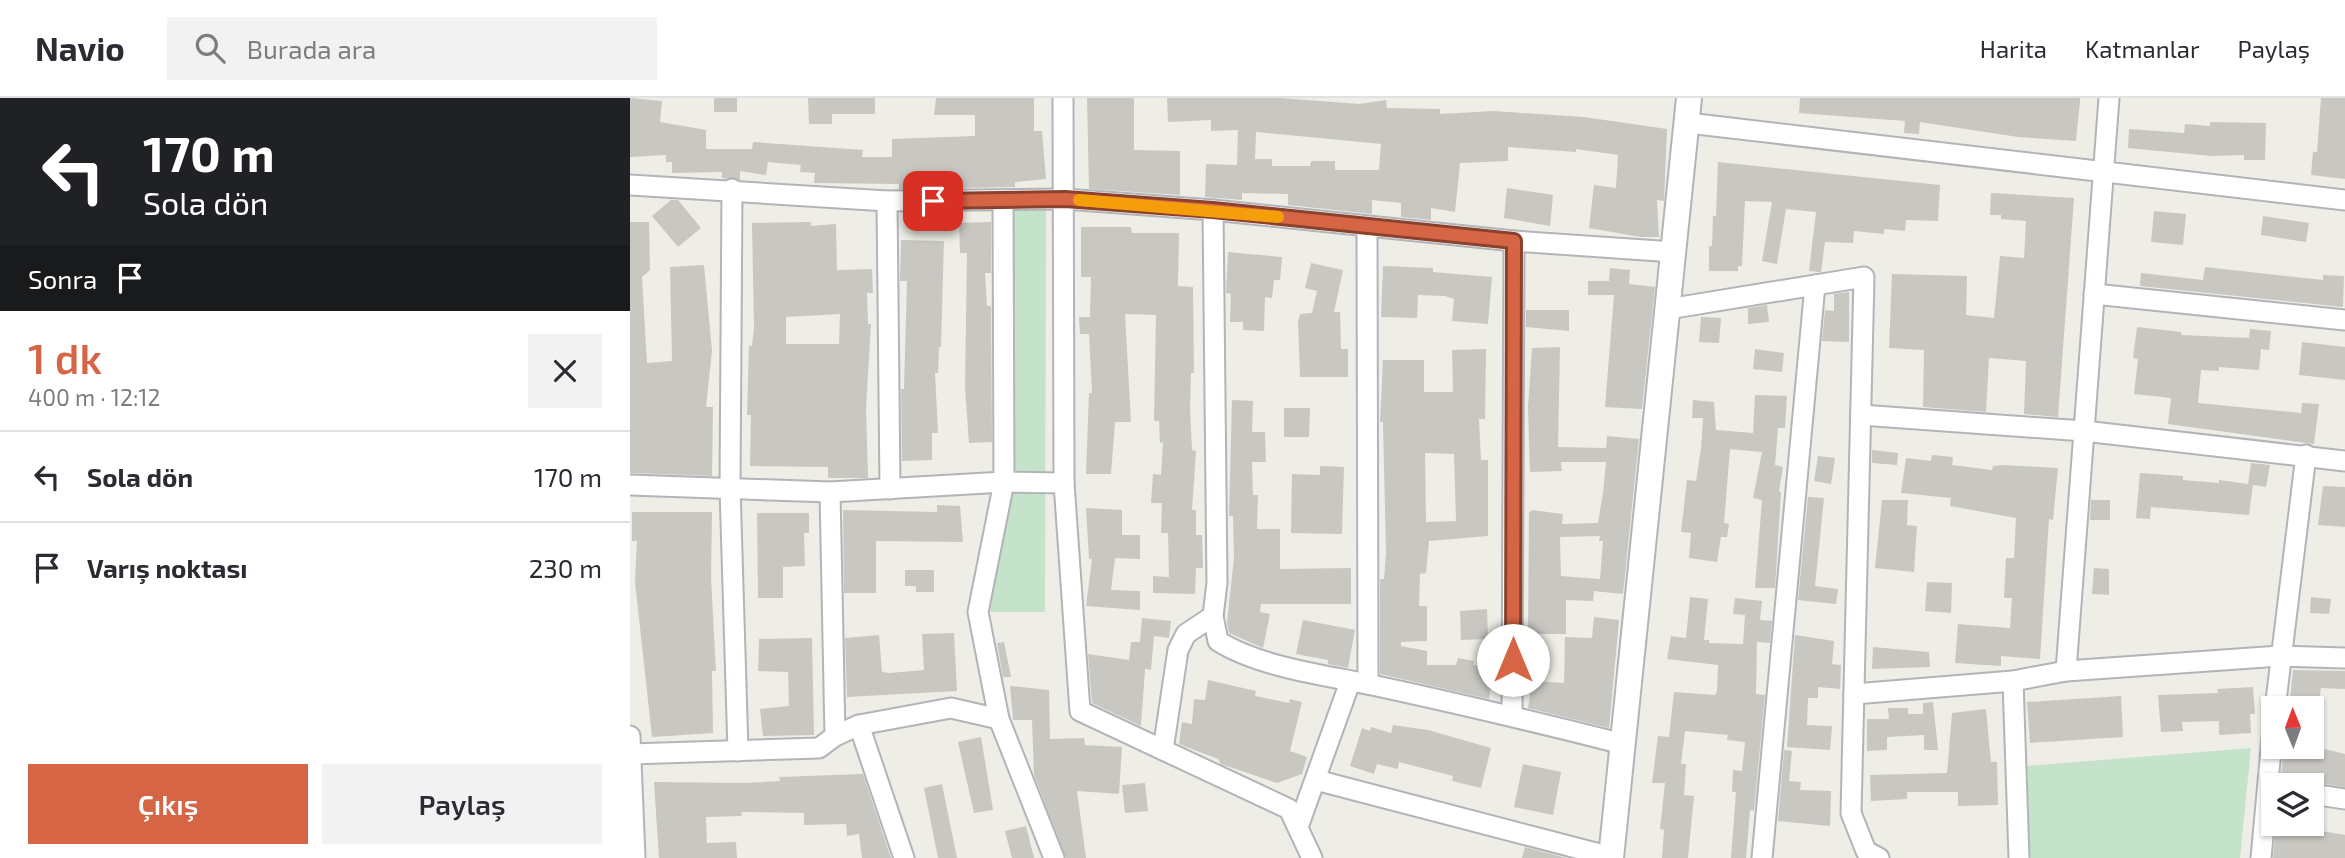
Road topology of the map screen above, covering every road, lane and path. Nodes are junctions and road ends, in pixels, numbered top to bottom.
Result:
1 (1063, 98) edge
2 (2109, 98) edge
3 (1685, 105) edge
4 (2103, 169) junction
5 (630, 185) edge
6 (732, 189) junction
7 (1065, 199) junction
8 (2345, 200) edge
9 (887, 201) junction
10 (1003, 201) junction
11 (1213, 210) junction
12 (1367, 227) junction
13 (1514, 241) junction
14 (1674, 252) junction
15 (1815, 285) junction
16 (2094, 294) junction
17 (1668, 309) junction
18 (2345, 320) edge
19 (1861, 415) junction
20 (2084, 431) junction
21 (2306, 456) junction
22 (2345, 461) edge
23 (1004, 482) junction
24 (1064, 483) junction
25 (630, 485) edge
26 (730, 488) junction
27 (890, 489) junction
28 (830, 492) junction
29 (1213, 616) junction
30 (2280, 656) junction
31 (2345, 658) edge
32 (2066, 671) junction
33 (2013, 681) junction
34 (1359, 683) junction
35 (1854, 694) junction
36 (2276, 696) edge
37 (1512, 716) junction
38 (999, 719) junction
39 (859, 725) junction
40 (835, 736) junction
41 (1623, 744) junction
42 (630, 748) edge
43 (1163, 750) junction
44 (738, 751) junction
45 (1316, 780) junction
46 (2324, 796) edge
47 (2345, 799) edge
48 (1298, 827) junction
49 (2264, 836) edge
50 (635, 858) edge
51 (904, 858) edge
52 (1054, 858) edge
53 (1312, 858) edge
54 (1611, 858) edge
55 (1762, 858) edge
56 (1879, 858) edge
57 (2018, 858) edge
58 (2261, 858) edge

1 - 7 street
2 - 4 street
3 - 4 street
3 - 14 street
4 - 8 street
4 - 16 street
5 - 6 street
6 - 9 street
6 - 26 street
7 - 10 street
7 - 11 street
7 - 24 street
9 - 10 street
9 - 27 street
10 - 23 street
11 - 12 street
11 - 29 street
12 - 13 street
12 - 34 street
13 - 14 street
13 - 37 street
14 - 17 street
15 - 17 street
15 - 19 street
15 - 55 street
16 - 18 street
16 - 20 street
17 - 41 street
19 - 20 street
19 - 35 street
20 - 21 street
20 - 32 street
21 - 22 street
21 - 30 street
23 - 24 street
23 - 27 street
23 - 38 street
24 - 43 street
25 - 26 street
26 - 28 street
26 - 44 street
27 - 28 street
28 - 40 street
29 - 34 street
29 - 43 street
30 - 31 street
30 - 32 street
30 - 36 street
32 - 33 street
33 - 35 street
33 - 57 street
34 - 37 street
34 - 45 street
35 - 56 street
37 - 41 street
38 - 39 street
38 - 52 street
39 - 40 street
39 - 51 street
40 - 44 street
41 - 54 street
42 - 44 street
42 - 50 street
43 - 48 street
45 - 48 street
45 - 54 street
46 - 47 street
48 - 53 street
49 - 58 street

